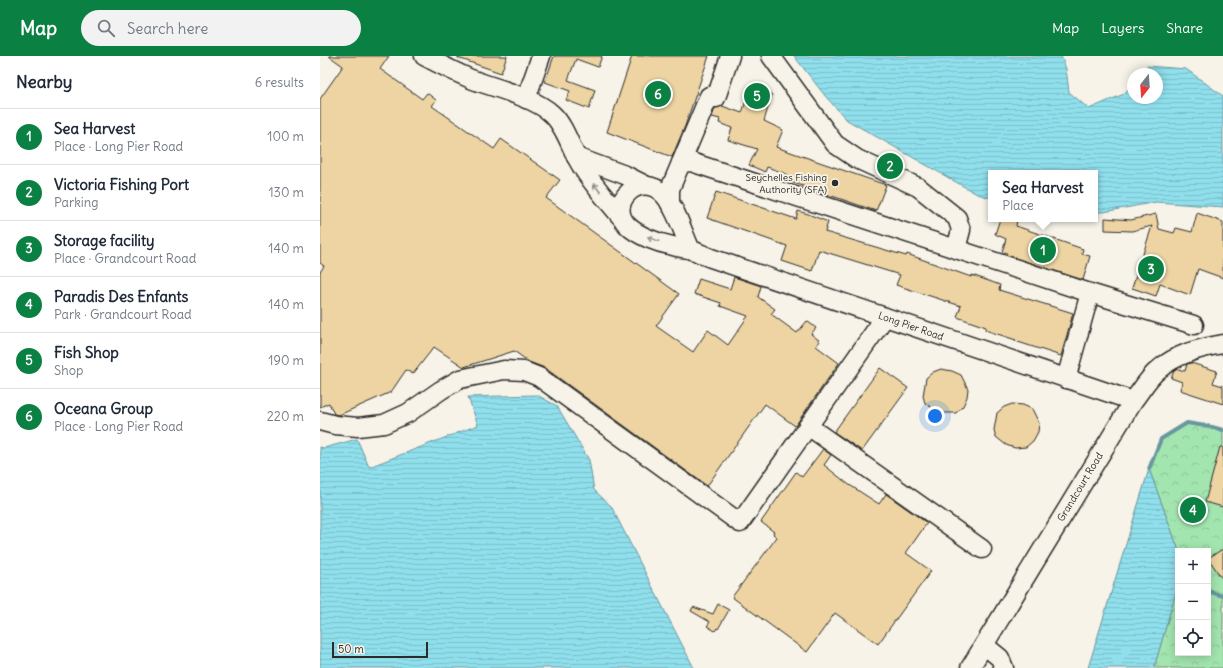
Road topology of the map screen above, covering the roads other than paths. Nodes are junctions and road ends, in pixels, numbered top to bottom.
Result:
1 (424, 56) edge
2 (541, 56) edge
3 (730, 56) edge
4 (771, 56) edge
5 (442, 62) edge
6 (526, 99) junction
7 (576, 157) junction
8 (681, 163) junction
9 (645, 185) junction
10 (670, 204) junction
11 (621, 217) junction
12 (956, 249) junction
13 (691, 250) junction
14 (1090, 293) junction
15 (885, 317) junction
16 (1194, 326) dead end
17 (1223, 344) edge
18 (1066, 379) junction
19 (1133, 401) junction
20 (320, 421) edge
21 (808, 426) junction
22 (982, 549) dead end
23 (984, 646) junction
24 (970, 668) edge
25 (1004, 668) edge

1 - 5 street, Long Pier Road
2 - 6 street
3 - 8 street
4 - 12 street
5 - 6 street, Long Pier Road
6 - 7 street, Long Pier Road
7 - 9 street
11 -> 7 street, Long Pier Road
8 - 10 street
8 - 12 street
9 - 10 street
9 - 11 street
10 - 13 street
13 -> 11 street, Long Pier Road
12 - 14 street
13 - 15 street, Long Pier Road
14 - 16 street
14 - 18 street
15 - 18 street, Long Pier Road
15 - 21 street
17 - 19 street, Grandcourt Road
18 - 19 street, Long Pier Road
19 - 23 street, Grandcourt Road
20 - 21 street
21 - 22 street
23 - 24 street, Grandcourt Road
23 - 25 street

